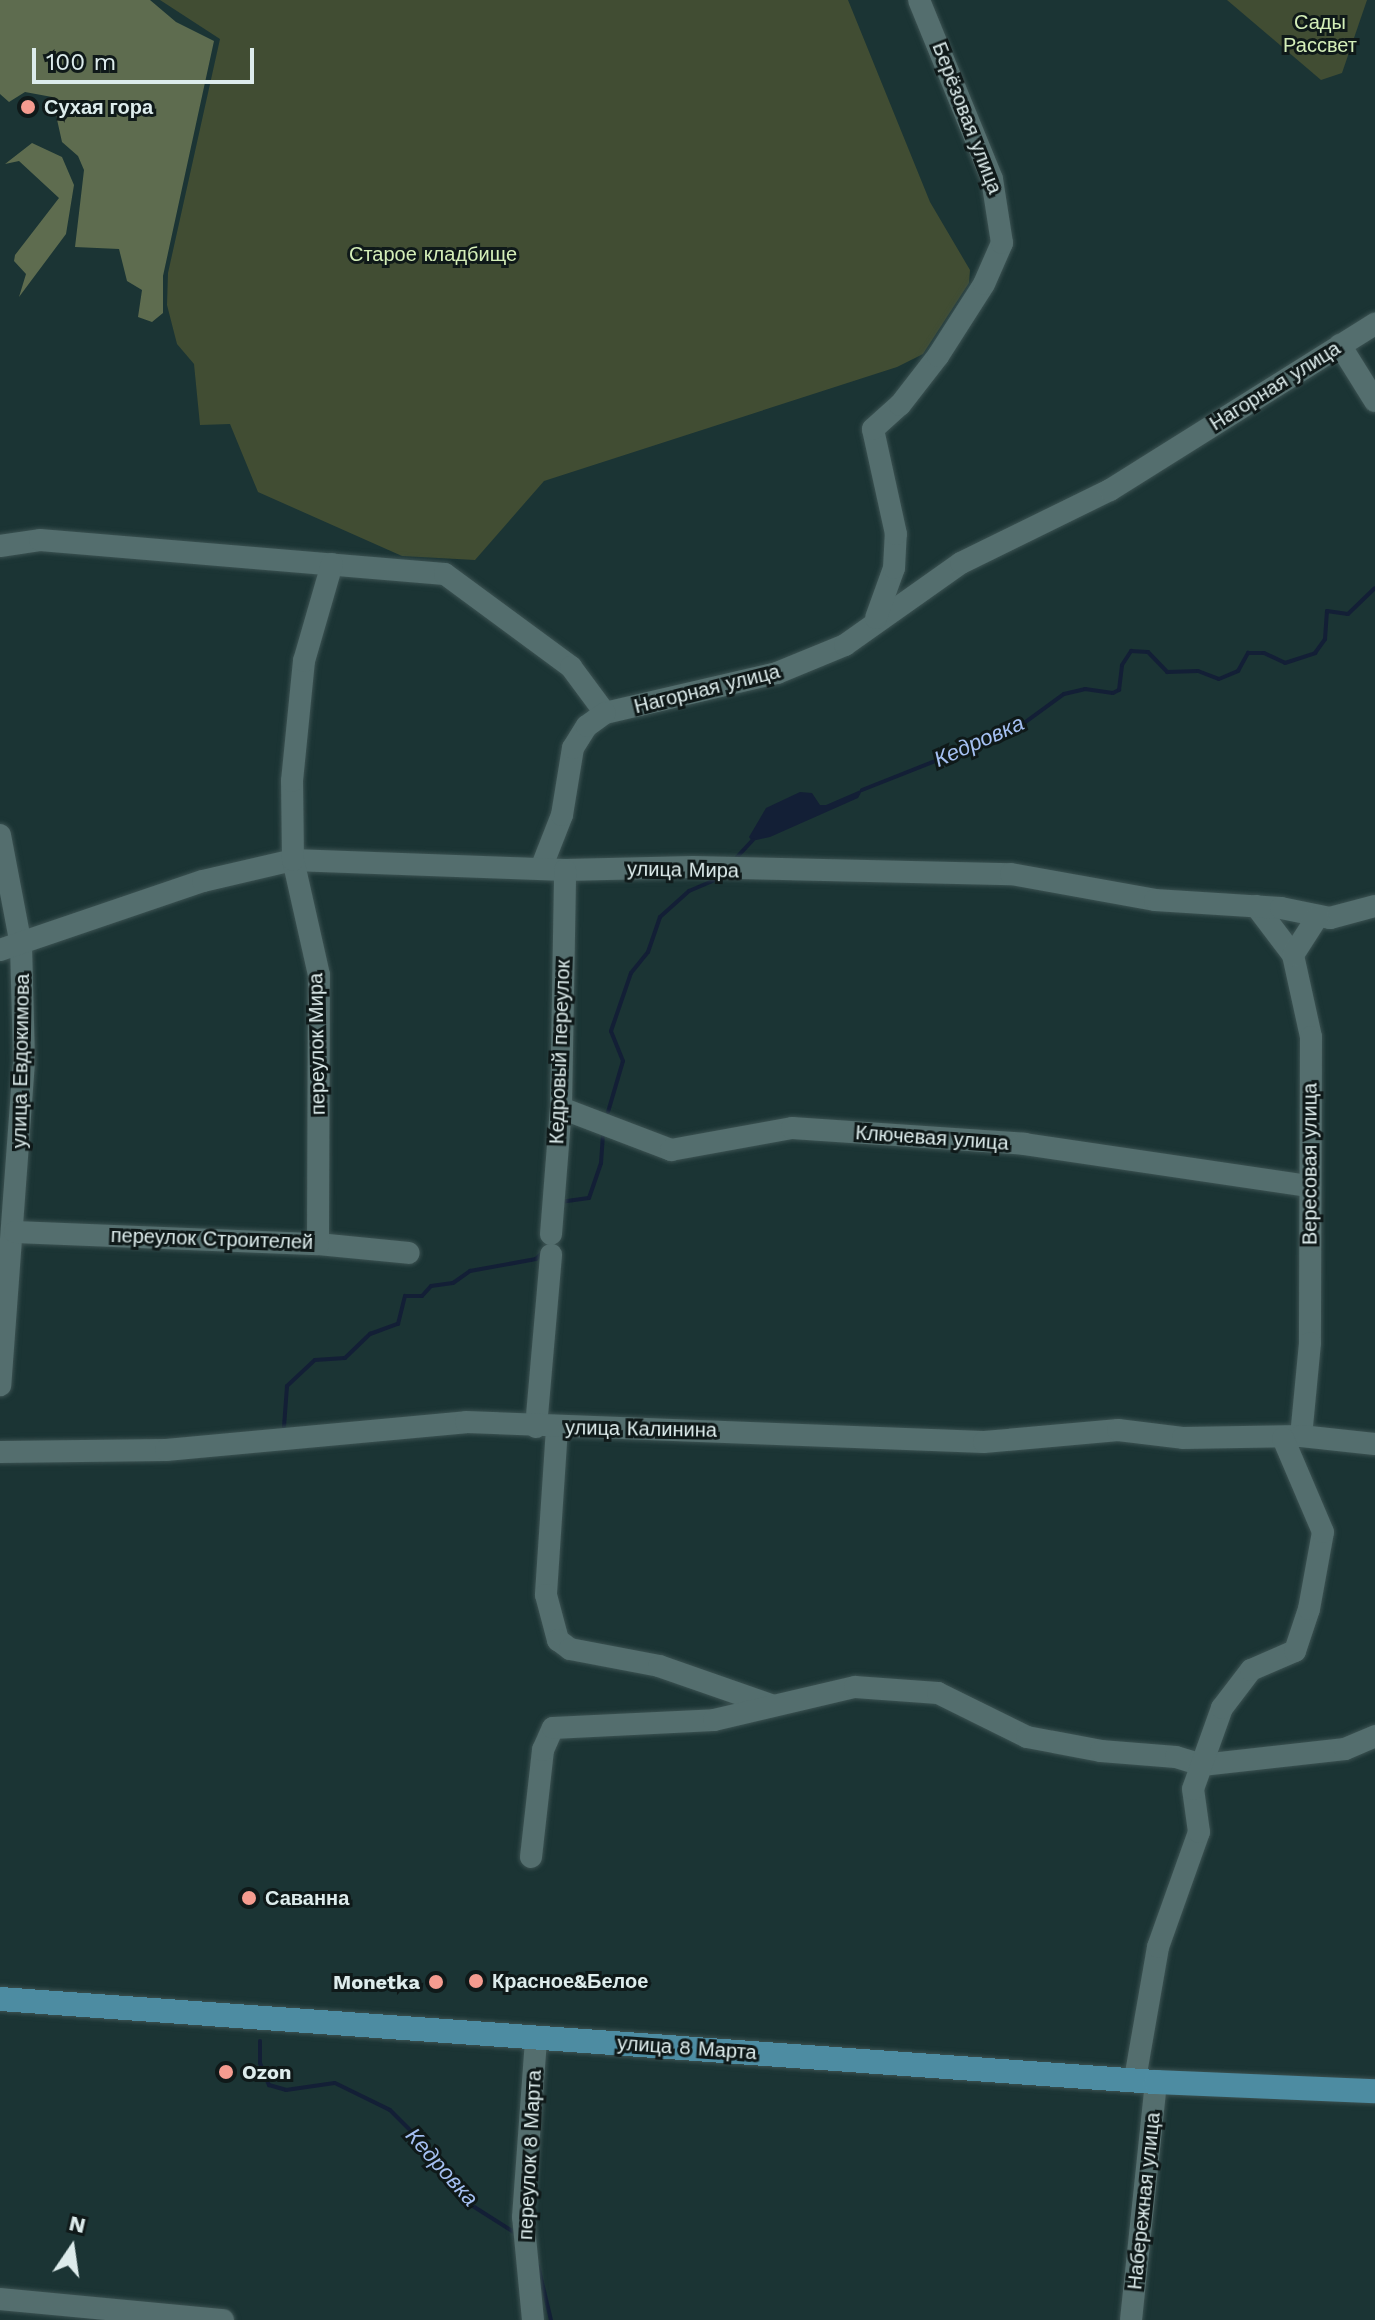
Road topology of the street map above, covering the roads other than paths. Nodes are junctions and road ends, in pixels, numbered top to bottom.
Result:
1 (919, 0) edge
2 (1375, 324) edge
3 (1340, 345) junction
4 (1375, 401) edge
5 (0, 546) edge
6 (332, 564) junction
7 (875, 621) junction
8 (605, 713) junction
9 (0, 835) edge
10 (293, 860) junction
11 (554, 868) junction
12 (1256, 906) junction
13 (1375, 906) edge
14 (1318, 916) junction
15 (11, 948) edge
16 (1293, 955) junction
17 (561, 1108) junction
18 (1310, 1186) junction
19 (15, 1232) junction
20 (318, 1244) junction
21 (409, 1253) dead end
22 (0, 1385) edge
23 (546, 1428) junction
24 (1292, 1437) junction
25 (1375, 1444) edge
26 (0, 1452) edge
27 (773, 1706) junction
28 (1375, 1736) edge
29 (1202, 1765) junction
30 (531, 1857) dead end
31 (0, 1999) edge
32 (536, 2038) junction
33 (1146, 2081) junction
34 (1375, 2091) edge
35 (0, 2299) edge
36 (223, 2320) edge
37 (533, 2320) edge
38 (1131, 2320) edge

1 - 7 street, Берёзовая улица
2 - 3 street, Нагорная улица
3 - 4 street
3 - 7 street, Нагорная улица
5 - 6 street, Нагорная улица
6 - 8 street, Нагорная улица
6 - 10 street, переулок Мира
7 - 8 street, Нагорная улица
8 - 11 street
9 - 15 street, улица Евдокимова
10 - 11 street, улица Мира
10 - 15 street, улица Мира
10 - 20 street, переулок Мира
11 - 12 street, улица Мира
11 - 17 street, Кедровый переулок
12 - 14 street, улица Мира
12 - 16 street, Вересовая улица
13 - 14 street, улица Мира
14 - 16 street
15 - 19 street, улица Евдокимова
16 - 18 street, Вересовая улица
17 - 18 street, Ключевая улица
17 - 23 street, Кедровый переулок
18 - 24 street, Вересовая улица
19 - 20 street, переулок Строителей
19 - 22 street, улица Евдокимова
20 - 21 street, переулок Строителей
23 - 24 street, улица Калинина
23 - 26 street, улица Калинина
23 - 27 street, Кедровый переулок
24 - 25 street, улица Калинина
24 - 29 street, Вересовая улица
27 - 29 street
27 - 30 street
28 - 29 street
29 - 33 street, Вересовая улица
31 - 32 main road, улица 8 Марта
32 - 33 main road, улица 8 Марта
32 - 37 street, переулок 8 Марта
33 - 34 main road, улица 8 Марта
33 - 38 street, Набережная улица
35 - 36 street

